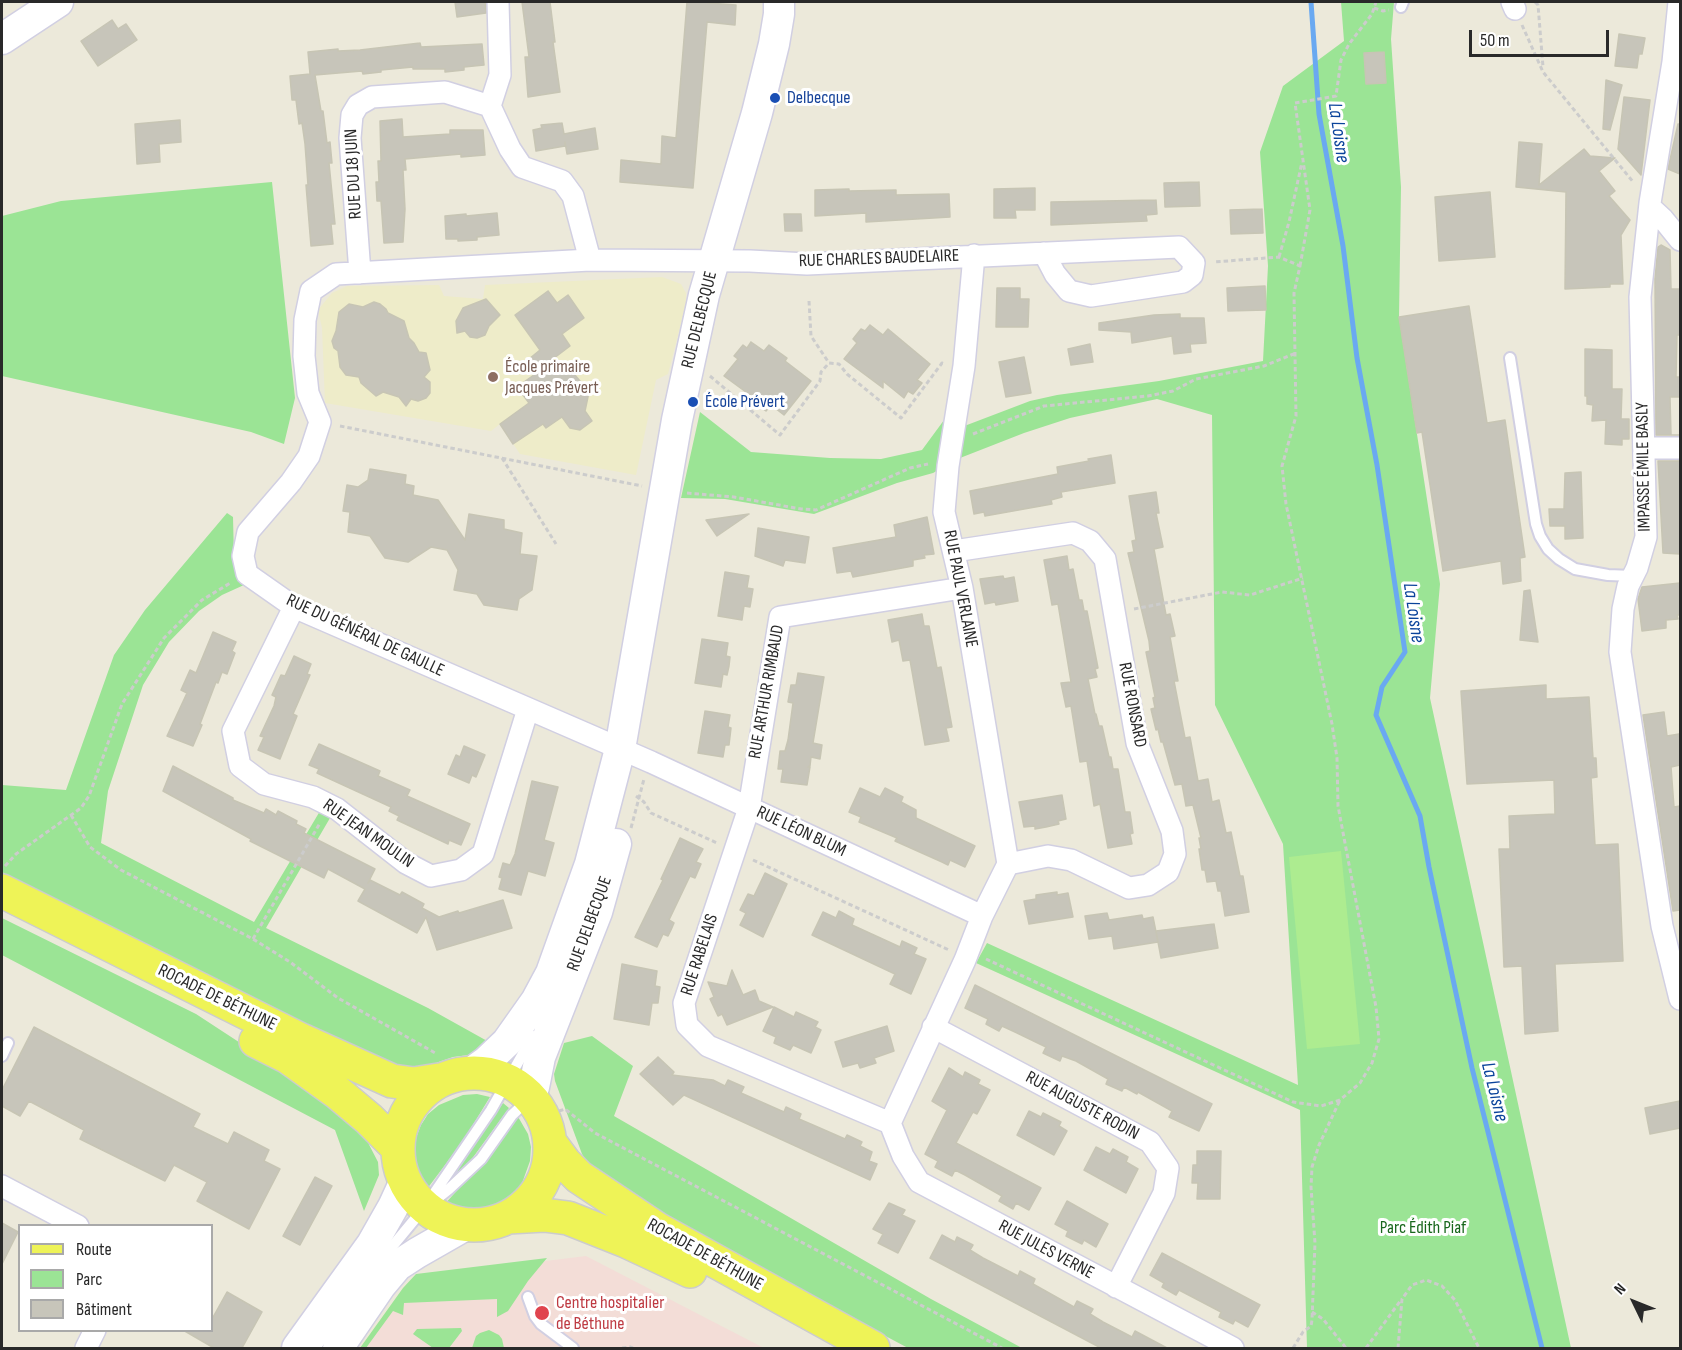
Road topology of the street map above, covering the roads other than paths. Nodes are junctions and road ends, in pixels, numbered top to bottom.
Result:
1 (58, 2) edge
2 (498, 2) edge
3 (779, 2) edge
4 (1679, 2) edge
5 (2, 39) edge
6 (490, 106) junction
7 (1650, 205) junction
8 (1680, 240) edge
9 (1044, 254) junction
10 (974, 255) junction
11 (590, 260) junction
12 (715, 261) junction
13 (360, 273) junction
14 (1510, 358) dead end
15 (1645, 448) junction
16 (1680, 448) edge
17 (954, 551) junction
18 (1633, 576) junction
19 (962, 588) junction
20 (294, 607) junction
21 (528, 709) junction
22 (620, 749) junction
23 (749, 808) junction
24 (603, 813) junction
25 (1008, 864) junction
26 (2, 891) edge
27 (2, 909) edge
28 (982, 916) junction
29 (1680, 999) edge
30 (549, 1003) dead end
31 (540, 1023) dead end
32 (933, 1026) junction
33 (8, 1044) dead end
34 (2, 1056) edge
35 (439, 1067) junction
36 (472, 1072) junction
37 (532, 1096) junction
38 (890, 1123) junction
39 (550, 1144) junction
40 (398, 1147) junction
41 (405, 1181) junction
42 (2, 1186) edge
43 (424, 1208) junction
44 (508, 1217) junction
45 (74, 1224) edge
46 (466, 1225) junction
47 (1116, 1287) junction
48 (528, 1297) dead end
49 (94, 1332) edge
50 (86, 1348) edge
51 (297, 1348) edge
52 (315, 1348) edge
53 (338, 1348) edge
54 (573, 1348) edge
55 (843, 1348) edge
56 (873, 1348) edge
57 (1233, 1348) edge

1 - 5 street
2 - 6 street
3 - 12 street, RUE DELBECQUE
4 - 7 street, IMPASSE ÉMILE BASLY
6 - 11 street
6 - 13 street, RUE DU 18 JUIN
7 - 8 street
7 - 15 street, IMPASSE ÉMILE BASLY
9 - 9 street, RUE CHARLES BAUDELAIRE
9 - 10 street, RUE CHARLES BAUDELAIRE
10 - 12 street, RUE CHARLES BAUDELAIRE
10 - 17 street, RUE PAUL VERLAINE
11 - 12 street
11 - 13 street
12 - 22 street, RUE DELBECQUE
13 - 20 street, RUE DU GÉNÉRAL DE GAULLE
14 - 18 lane
15 - 16 street
15 - 18 street, IMPASSE ÉMILE BASLY
17 - 19 street, RUE PAUL VERLAINE
17 - 25 street, RUE RONSARD
18 - 29 street, IMPASSE ÉMILE BASLY
19 - 23 street, RUE ARTHUR RIMBAUD
19 - 25 street, RUE PAUL VERLAINE
20 - 21 street, RUE DU GÉNÉRAL DE GAULLE
20 - 21 street, RUE JEAN MOULIN
21 - 22 street, RUE DU GÉNÉRAL DE GAULLE
22 - 23 street, RUE LÉON BLUM
22 - 24 street, RUE DELBECQUE
22 - 37 street, RUE DELBECQUE
23 - 28 street, RUE LÉON BLUM
23 - 38 street, RUE RABELAIS
24 - 30 lane
24 - 36 street, RUE DELBECQUE
25 - 28 street
26 - 35 main road, ROCADE DE BÉTHUNE
27 - 40 main road, ROCADE DE BÉTHUNE
28 - 32 street
31 - 37 lane
32 - 38 street
32 - 47 street, RUE AUGUSTE RODIN
33 - 34 lane
35 - 36 main road, ROCADE DE BÉTHUNE
35 - 40 main road
36 - 37 main road
37 - 39 main road
37 - 43 lane
37 - 43 lane
38 - 47 street, RUE JULES VERNE
39 - 44 main road
39 - 56 main road, ROCADE DE BÉTHUNE
40 - 41 main road
41 - 43 main road
41 - 51 street
42 - 45 street
43 - 46 main road
43 - 52 lane
44 - 46 main road
44 - 55 main road, ROCADE DE BÉTHUNE
46 - 53 street
47 - 57 street, RUE JULES VERNE
48 - 54 lane
49 - 50 street

